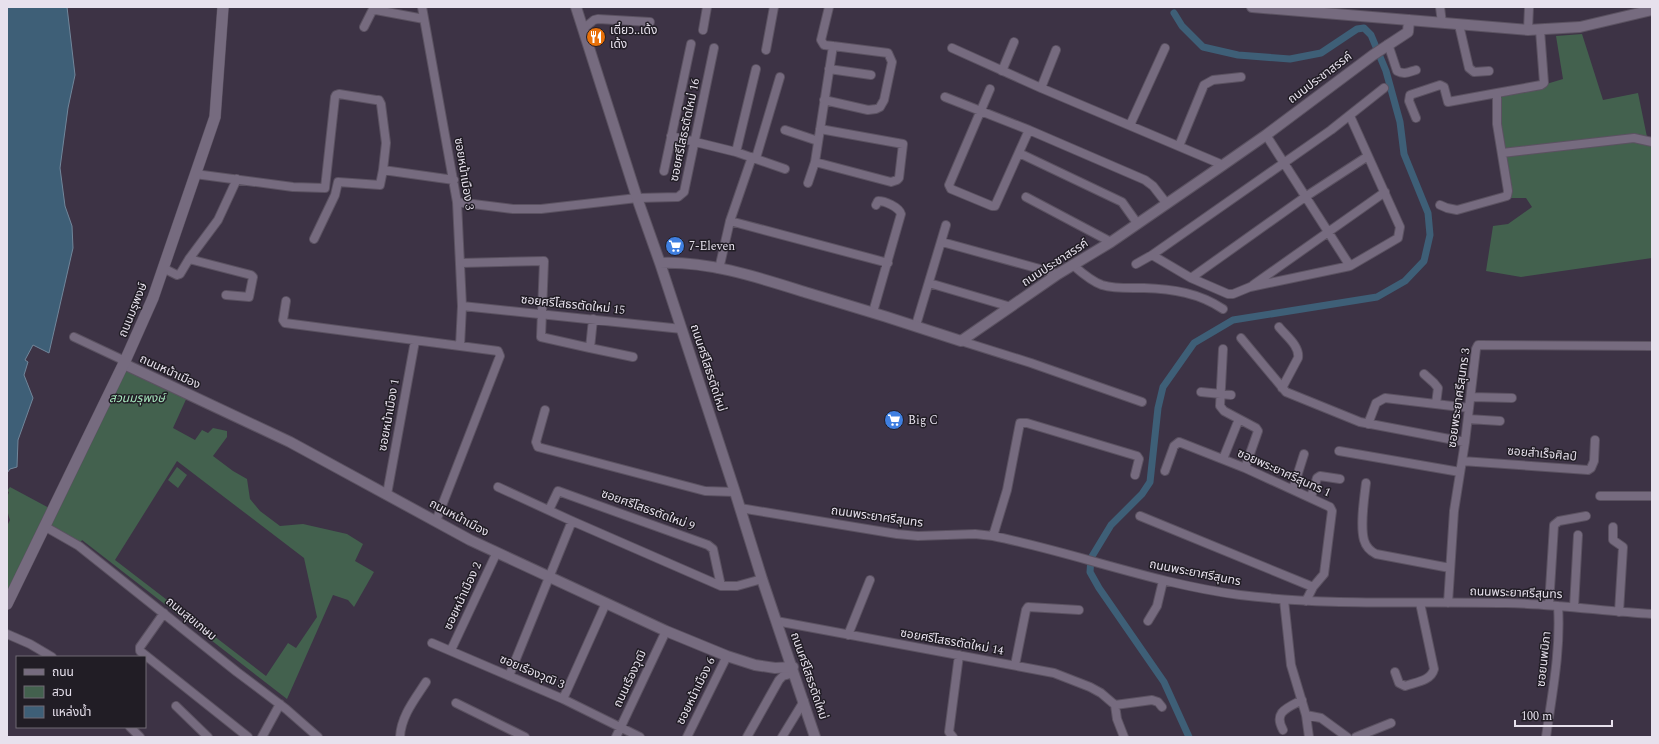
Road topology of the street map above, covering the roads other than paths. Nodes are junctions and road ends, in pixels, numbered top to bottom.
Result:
1 (223, 7) edge
2 (422, 7) edge
3 (576, 7) edge
4 (707, 7) edge
5 (774, 7) edge
6 (829, 7) edge
7 (1252, 7) edge
8 (1440, 7) edge
9 (1529, 7) edge
10 (1326, 10) edge
11 (1652, 10) edge
12 (424, 19) junction
13 (1409, 20) junction
14 (650, 22) dead end
15 (1442, 23) junction
16 (1459, 25) junction
17 (364, 27) dead end
18 (583, 28) junction
19 (703, 30) dead end
20 (1528, 30) junction
21 (1540, 30) junction
22 (1014, 42) dead end
23 (691, 44) dead end
24 (833, 46) junction
25 (1386, 46) junction
26 (714, 48) dead end
27 (952, 48) dead end
28 (1166, 48) dead end
29 (766, 50) dead end
30 (1056, 50) dead end
31 (756, 69) dead end
32 (829, 69) junction
33 (1002, 70) junction
34 (1416, 70) dead end
35 (1489, 71) dead end
36 (871, 75) dead end
37 (780, 77) dead end
38 (1241, 77) dead end
39 (1041, 88) junction
40 (1384, 88) dead end
41 (990, 89) dead end
42 (1497, 93) junction
43 (945, 97) dead end
44 (824, 100) junction
45 (980, 112) junction
46 (1350, 116) junction
47 (1416, 118) dead end
48 (1130, 125) junction
49 (820, 129) junction
50 (784, 130) dead end
51 (1030, 130) junction
52 (1266, 135) junction
53 (671, 136) junction
54 (694, 141) junction
55 (818, 141) junction
56 (1652, 142) edge
57 (1179, 146) junction
58 (736, 152) junction
59 (1019, 153) junction
60 (1502, 153) junction
61 (1368, 156) junction
62 (754, 158) junction
63 (815, 162) junction
64 (1284, 163) junction
65 (1223, 165) junction
66 (785, 169) dead end
67 (383, 170) junction
68 (664, 171) dead end
69 (195, 174) junction
70 (237, 179) junction
71 (454, 180) junction
72 (808, 183) dead end
73 (325, 188) junction
74 (337, 188) junction
75 (1385, 192) junction
76 (1026, 197) dead end
77 (1305, 197) junction
78 (637, 198) junction
79 (457, 202) junction
80 (1167, 204) junction
81 (876, 205) dead end
82 (1440, 205) dead end
83 (730, 221) junction
84 (1137, 223) junction
85 (946, 225) dead end
86 (1328, 232) junction
87 (314, 239) dead end
88 (942, 242) junction
89 (1111, 242) junction
90 (1152, 255) junction
91 (189, 259) junction
92 (461, 263) junction
93 (660, 263) junction
94 (888, 263) junction
95 (1136, 264) dead end
96 (1074, 266) junction
97 (1350, 266) junction
98 (163, 268) junction
99 (719, 269) junction
100 (1058, 274) junction
101 (1191, 278) junction
102 (929, 283) junction
103 (1250, 287) junction
104 (226, 294) dead end
105 (286, 301) dead end
106 (462, 306) junction
107 (1011, 307) junction
108 (1223, 309) dead end
109 (873, 312) junction
110 (542, 314) junction
111 (593, 319) junction
112 (916, 326) junction
113 (1279, 327) dead end
114 (682, 329) junction
115 (74, 337) dead end
116 (1241, 338) dead end
117 (415, 341) junction
118 (961, 342) junction
119 (460, 346) junction
120 (1652, 346) edge
121 (590, 348) junction
122 (1223, 349) dead end
123 (633, 357) dead end
124 (125, 363) junction
125 (1424, 374) dead end
126 (1282, 388) junction
127 (1201, 392) dead end
128 (1221, 394) junction
129 (1231, 395) dead end
130 (1471, 397) junction
131 (1512, 398) dead end
132 (1142, 402) dead end
133 (1436, 404) junction
134 (1469, 408) junction
135 (545, 410) dead end
136 (1239, 419) junction
137 (1468, 419) junction
138 (1500, 421) dead end
139 (1368, 424) junction
140 (1596, 440) dead end
141 (1465, 442) junction
142 (1340, 451) dead end
143 (1304, 454) dead end
144 (1223, 459) junction
145 (1462, 460) junction
146 (1245, 468) junction
147 (1165, 471) dead end
148 (1460, 472) junction
149 (1135, 474) dead end
150 (1340, 479) dead end
151 (1366, 483) dead end
152 (498, 487) dead end
153 (1293, 489) junction
154 (735, 492) junction
155 (387, 494) junction
156 (1600, 496) dead end
157 (1652, 496) edge
158 (1310, 497) junction
159 (740, 508) junction
160 (549, 510) junction
161 (1140, 516) dead end
162 (1586, 516) dead end
163 (436, 521) junction
164 (572, 521) junction
165 (44, 526) junction
166 (1613, 527) dead end
167 (1578, 535) dead end
168 (993, 536) junction
169 (497, 552) junction
170 (1450, 568) junction
171 (549, 576) junction
172 (762, 579) junction
173 (870, 580) dead end
174 (1163, 581) junction
175 (721, 586) junction
176 (1313, 587) junction
177 (1284, 600) junction
178 (1306, 601) junction
179 (606, 603) junction
180 (1420, 603) junction
181 (1448, 603) junction
182 (7, 604) edge
183 (1554, 606) junction
184 (1574, 607) junction
185 (1078, 610) dead end
186 (1619, 612) junction
187 (164, 613) junction
188 (1652, 614) edge
189 (776, 620) junction
190 (1148, 621) dead end
191 (666, 631) junction
192 (7, 634) edge
193 (848, 635) junction
194 (432, 643) dead end
195 (451, 650) junction
196 (959, 655) junction
197 (50, 656) edge
198 (727, 656) junction
199 (1014, 666) junction
200 (793, 670) junction
201 (1395, 672) dead end
202 (509, 676) junction
203 (426, 682) dead end
204 (563, 699) junction
205 (1302, 700) junction
206 (804, 701) junction
207 (456, 703) dead end
208 (280, 704) junction
209 (1116, 705) junction
210 (176, 706) dead end
211 (1162, 707) dead end
212 (1306, 715) junction
213 (1391, 724) dead end
214 (621, 727) junction
215 (131, 728) edge
216 (1283, 730) dead end
217 (140, 737) edge
218 (208, 737) edge
219 (248, 737) edge
220 (262, 737) edge
221 (318, 737) edge
222 (400, 737) edge
223 (525, 737) edge
224 (616, 737) edge
225 (640, 737) edge
226 (687, 737) edge
227 (747, 737) edge
228 (782, 737) edge
229 (815, 737) edge
230 (953, 737) edge
231 (1124, 737) edge
232 (1309, 737) edge
233 (1347, 737) edge
234 (1356, 737) edge
235 (1546, 737) edge

1 - 69 main road, ถนนมรุพงษ์
2 - 12 street, ซอยหน้าเมือง 3
3 - 18 street, ถนนศรีโสธรตัดใหม่
4 - 19 street
5 - 29 street
6 - 24 street
7 - 10 street
8 - 15 street
9 - 20 street
10 - 13 street
11 - 21 street
12 - 17 street
12 - 71 street, ซอยหน้าเมือง 3
13 - 15 street
13 - 25 street, ถนนประชาสรรค์
14 - 18 street
15 - 16 street
16 - 20 street
16 - 35 street
18 - 78 street, ถนนศรีโสธรตัดใหม่
20 - 21 street
21 - 42 street
22 - 33 street
23 - 53 street
24 - 32 street
24 - 44 street
25 - 34 street
25 - 52 street, ถนนประชาสรรค์
26 - 54 street, ซอยศรีโสธรตัดใหม่ 16
27 - 33 street
28 - 48 street
30 - 39 street
31 - 58 street
32 - 36 street
32 - 44 street
33 - 39 street
37 - 62 street
38 - 57 street
39 - 48 street
40 - 46 street
41 - 45 street
42 - 47 street
42 - 60 street
43 - 45 street
44 - 49 street
45 - 51 street
45 - 59 street
46 - 61 street
46 - 64 street
48 - 57 street
49 - 55 street
49 - 63 street
50 - 55 street
51 - 59 street
51 - 80 street
52 - 64 street
52 - 65 street, ถนนประชาสรรค์
53 - 54 street
53 - 68 street
54 - 58 street
54 - 78 street, ซอยศรีโสธรตัดใหม่ 16
55 - 63 street
56 - 60 street
57 - 65 street
58 - 62 street
59 - 84 street
60 - 82 street
61 - 75 street
61 - 77 street
62 - 66 street
62 - 83 street
63 - 72 street
64 - 77 street
64 - 90 street
65 - 80 street, ถนนประชาสรรค์
67 - 71 street
67 - 73 street
67 - 74 street
69 - 70 street
69 - 98 main road, ถนนมรุพงษ์
70 - 73 street
70 - 91 street
71 - 79 street, ซอยหน้าเมือง 3
73 - 74 street
74 - 87 street
75 - 86 street
75 - 97 street
76 - 89 street
77 - 86 street
77 - 101 street
78 - 79 street
78 - 93 street, ถนนศรีโสธรตัดใหม่
79 - 92 street, ซอยหน้าเมือง 3
80 - 84 street, ถนนประชาสรรค์
81 - 94 street
83 - 94 street
83 - 99 street
84 - 89 street, ถนนประชาสรรค์
85 - 88 street
86 - 97 street
86 - 103 street
88 - 100 street
88 - 102 street
89 - 96 street, ถนนประชาสรรค์
90 - 95 street
90 - 101 street
91 - 98 street
91 - 104 street
92 - 106 street, ซอยหน้าเมือง 3
92 - 110 street
93 - 99 street
93 - 114 street, ถนนศรีโสธรตัดใหม่
94 - 109 street
96 - 100 street, ถนนประชาสรรค์
96 - 108 street
97 - 103 street
98 - 124 main road, ถนนมรุพงษ์
99 - 109 street
100 - 107 street, ถนนประชาสรรค์
101 - 103 street
102 - 107 street
102 - 112 street
105 - 117 street
106 - 110 street, ซอยศรีโสธรตัดใหม่ 15
106 - 119 street, ซอยหน้าเมือง 3
107 - 118 street, ถนนประชาสรรค์
109 - 112 street
110 - 111 street, ซอยศรีโสธรตัดใหม่ 15
110 - 121 street
111 - 114 street, ซอยศรีโสธรตัดใหม่ 15
111 - 121 street
112 - 118 street
113 - 126 street
114 - 154 street, ถนนศรีโสธรตัดใหม่
115 - 124 street
116 - 126 street
117 - 119 street
117 - 155 street, ซอยหน้าเมือง 1
118 - 132 street
119 - 163 street
120 - 130 street, ซอยพระยาศรีสุนทร 3
121 - 123 street
122 - 128 street
124 - 155 street, ถนนหน้าเมือง
124 - 165 main road, ถนนมรุพงษ์
125 - 133 street
126 - 139 street
127 - 128 street
128 - 129 street
128 - 136 street
130 - 131 street
130 - 134 street, ซอยพระยาศรีสุนทร 3
133 - 134 street
133 - 139 street
134 - 137 street, ซอยพระยาศรีสุนทร 3
135 - 154 street
136 - 144 street
136 - 146 street
137 - 138 street
137 - 141 street, ซอยพระยาศรีสุนทร 3
139 - 141 street
140 - 145 street, ซอยสำเร็จศิลป์
141 - 145 street, ซอยพระยาศรีสุนทร 3
142 - 148 street
143 - 153 street
144 - 146 street, ซอยพระยาศรีสุนทร 1
144 - 147 street, ซอยพระยาศรีสุนทร 1
145 - 148 street, ซอยพระยาศรีสุนทร 3
146 - 153 street, ซอยพระยาศรีสุนทร 1
148 - 170 street, ซอยพระยาศรีสุนทร 3
149 - 168 street
150 - 158 street
151 - 170 street
152 - 160 street
153 - 158 street, ซอยพระยาศรีสุนทร 1
154 - 159 street, ถนนศรีโสธรตัดใหม่
155 - 163 street, ถนนหน้าเมือง
156 - 157 street
158 - 176 street, ซอยพระยาศรีสุนทร 1
159 - 168 street, ถนนพระยาศรีสุนทร
159 - 172 street, ถนนศรีโสธรตัดใหม่
160 - 164 street
160 - 175 street, ซอยศรีโสธรตัดใหม่ 9
161 - 176 street
162 - 183 street, ซอยนพนิภา
163 - 169 street, ถนนหน้าเมือง
164 - 171 street
164 - 175 street
165 - 182 main road, ถนนมรุพงษ์
165 - 187 street, ถนนสุขเกษม
166 - 186 street
167 - 184 street
168 - 174 street, ถนนพระยาศรีสุนทร
169 - 171 street, ถนนหน้าเมือง
169 - 195 street, ซอยหน้าเมือง 2
170 - 181 street, ซอยพระยาศรีสุนทร 3
171 - 179 street, ถนนหน้าเมือง
171 - 202 street
172 - 175 street
172 - 189 street, ถนนศรีโสธรตัดใหม่
173 - 193 street
174 - 177 street, ถนนพระยาศรีสุนทร
174 - 190 street
176 - 178 street, ซอยพระยาศรีสุนทร 1
177 - 178 street, ถนนพระยาศรีสุนทร
177 - 205 street
178 - 180 street, ถนนพระยาศรีสุนทร
179 - 191 street, ถนนหน้าเมือง
179 - 204 street
180 - 181 street, ถนนพระยาศรีสุนทร
180 - 201 street
181 - 183 street, ถนนพระยาศรีสุนทร
183 - 184 street, ถนนพระยาศรีสุนทร
183 - 235 street, ซอยนพนิภา
184 - 186 street, ถนนพระยาศรีสุนทร
185 - 199 street
186 - 188 street, ถนนพระยาศรีสุนทร
187 - 208 street, ถนนสุขเกษม
187 - 219 street
189 - 193 street, ซอยศรีโสธรตัดใหม่ 14
189 - 200 street, ถนนศรีโสธรตัดใหม่
191 - 198 street, ถนนหน้าเมือง
191 - 214 street, ถนนเรืองวุฒิ
192 - 197 street
193 - 196 street, ซอยศรีโสธรตัดใหม่ 14
194 - 195 street, ซอยเรืองวุฒิ 3
195 - 202 street, ซอยเรืองวุฒิ 3
196 - 199 street, ซอยศรีโสธรตัดใหม่ 14
196 - 230 street
198 - 200 street, ถนนหน้าเมือง
198 - 226 street, ซอยหน้าเมือง 6
199 - 209 street, ซอยศรีโสธรตัดใหม่ 14
200 - 206 street, ถนนศรีโสธรตัดใหม่
200 - 227 street
202 - 204 street, ซอยเรืองวุฒิ 3
203 - 222 street
204 - 214 street, ซอยเรืองวุฒิ 3
205 - 212 street
205 - 216 street
206 - 228 street
206 - 229 street, ถนนศรีโสธรตัดใหม่
207 - 223 street
208 - 220 street
208 - 221 street, ถนนสุขเกษม
209 - 211 street
209 - 231 street
210 - 218 street
212 - 232 street
212 - 233 street
213 - 234 street
214 - 224 street, ถนนเรืองวุฒิ
214 - 225 street, ซอยเรืองวุฒิ 3
215 - 217 street

